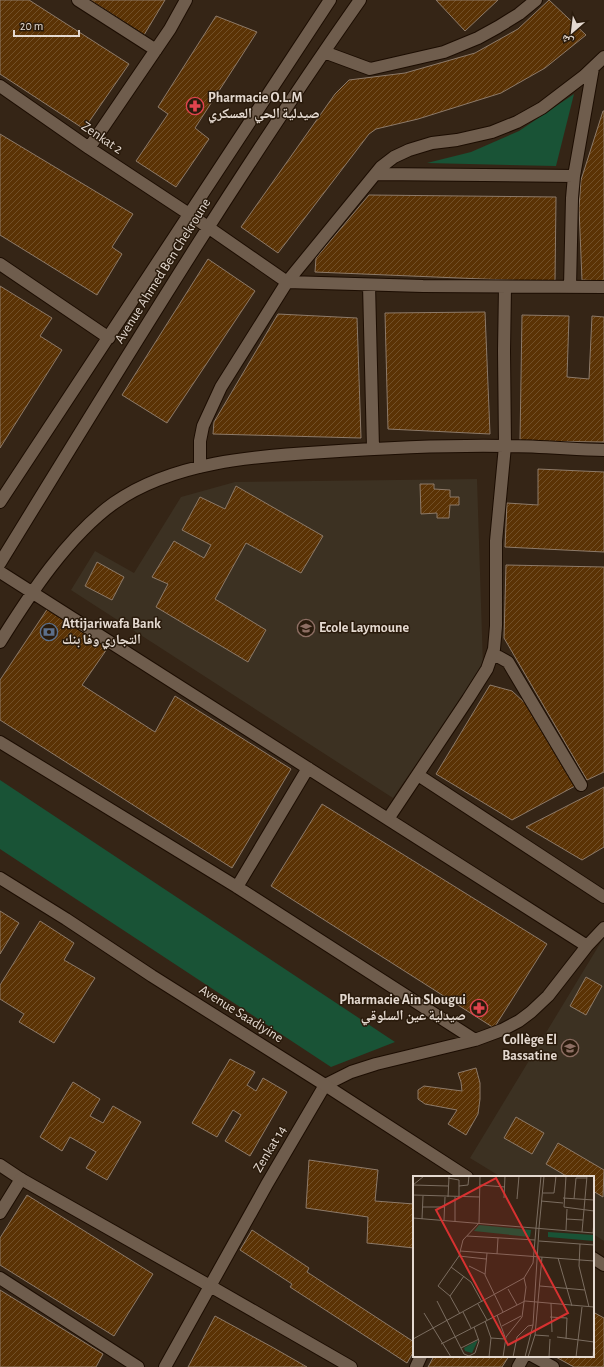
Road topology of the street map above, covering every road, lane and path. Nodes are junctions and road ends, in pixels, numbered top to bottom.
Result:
1 (78, 0) edge
2 (186, 0) edge
3 (330, 0) edge
4 (360, 0) edge
5 (536, 0) edge
6 (156, 50) junction
7 (324, 52) junction
8 (600, 64) edge
9 (0, 86) edge
10 (89, 148) junction
11 (376, 174) junction
12 (574, 176) junction
13 (188, 214) junction
14 (208, 227) junction
15 (0, 264) edge
16 (287, 282) junction
17 (369, 285) junction
18 (570, 286) junction
19 (505, 287) junction
20 (604, 287) edge
21 (109, 338) junction
22 (506, 446) junction
23 (373, 448) junction
24 (604, 450) edge
25 (200, 467) junction
26 (0, 502) edge
27 (0, 563) edge
28 (0, 572) edge
29 (32, 593) junction
30 (0, 642) edge
31 (492, 656) junction
32 (0, 742) edge
33 (308, 768) junction
34 (418, 775) junction
35 (581, 785) dead end
36 (388, 819) junction
37 (0, 878) edge
38 (237, 887) junction
39 (604, 896) edge
40 (604, 928) edge
41 (587, 946) junction
42 (475, 1040) junction
43 (325, 1085) junction
44 (0, 1165) edge
45 (465, 1176) edge
46 (21, 1179) junction
47 (0, 1213) edge
48 (594, 1259) edge
49 (604, 1265) edge
50 (0, 1278) edge
51 (210, 1286) junction
52 (421, 1357) edge
53 (523, 1357) edge
54 (535, 1357) edge
55 (138, 1367) edge
56 (165, 1367) edge
57 (351, 1367) edge
58 (416, 1367) edge
59 (518, 1367) edge
60 (553, 1367) edge

1 - 6 street
2 - 6 street
3 - 13 street, Avenue Ahmed Ben Chekroune
4 - 7 street, Avenue Ahmed Ben Chekroune
5 - 7 street
6 - 10 street
7 - 14 street, Avenue Ahmed Ben Chekroune
8 - 11 street
8 - 12 street
9 - 10 street, Zenkat 2
10 - 13 street, Zenkat 2
11 - 12 street
11 - 16 street
12 - 18 street
13 - 14 street, Zenkat 2
13 - 21 street, Avenue Ahmed Ben Chekroune
14 - 16 street, Zenkat 2
14 - 27 street, Avenue Ahmed Ben Chekroune
15 - 21 street
16 - 17 street
16 - 25 street
17 - 19 street
17 - 23 street
18 - 19 street
18 - 20 street
19 - 22 street
21 - 26 street, Avenue Ahmed Ben Chekroune
22 - 23 street
22 - 24 street
22 - 31 street
23 - 25 street
25 - 29 street
28 - 29 street
29 - 30 street
29 - 33 street
31 - 34 street
31 - 35 street
32 - 38 street
33 - 36 street
33 - 38 street
34 - 36 street
34 - 39 street
36 - 41 street
37 - 43 street, Avenue Saadiyine
38 - 42 street
40 - 41 street
41 - 42 street
42 - 43 street
43 - 45 street, Avenue Saadiyine
43 - 51 street, Zenkat 14
44 - 46 street
46 - 47 street
46 - 51 street
48 - 49 street
50 - 55 street
51 - 56 street, Zenkat 14
51 - 57 street
52 - 58 street
53 - 59 street
54 - 60 street

